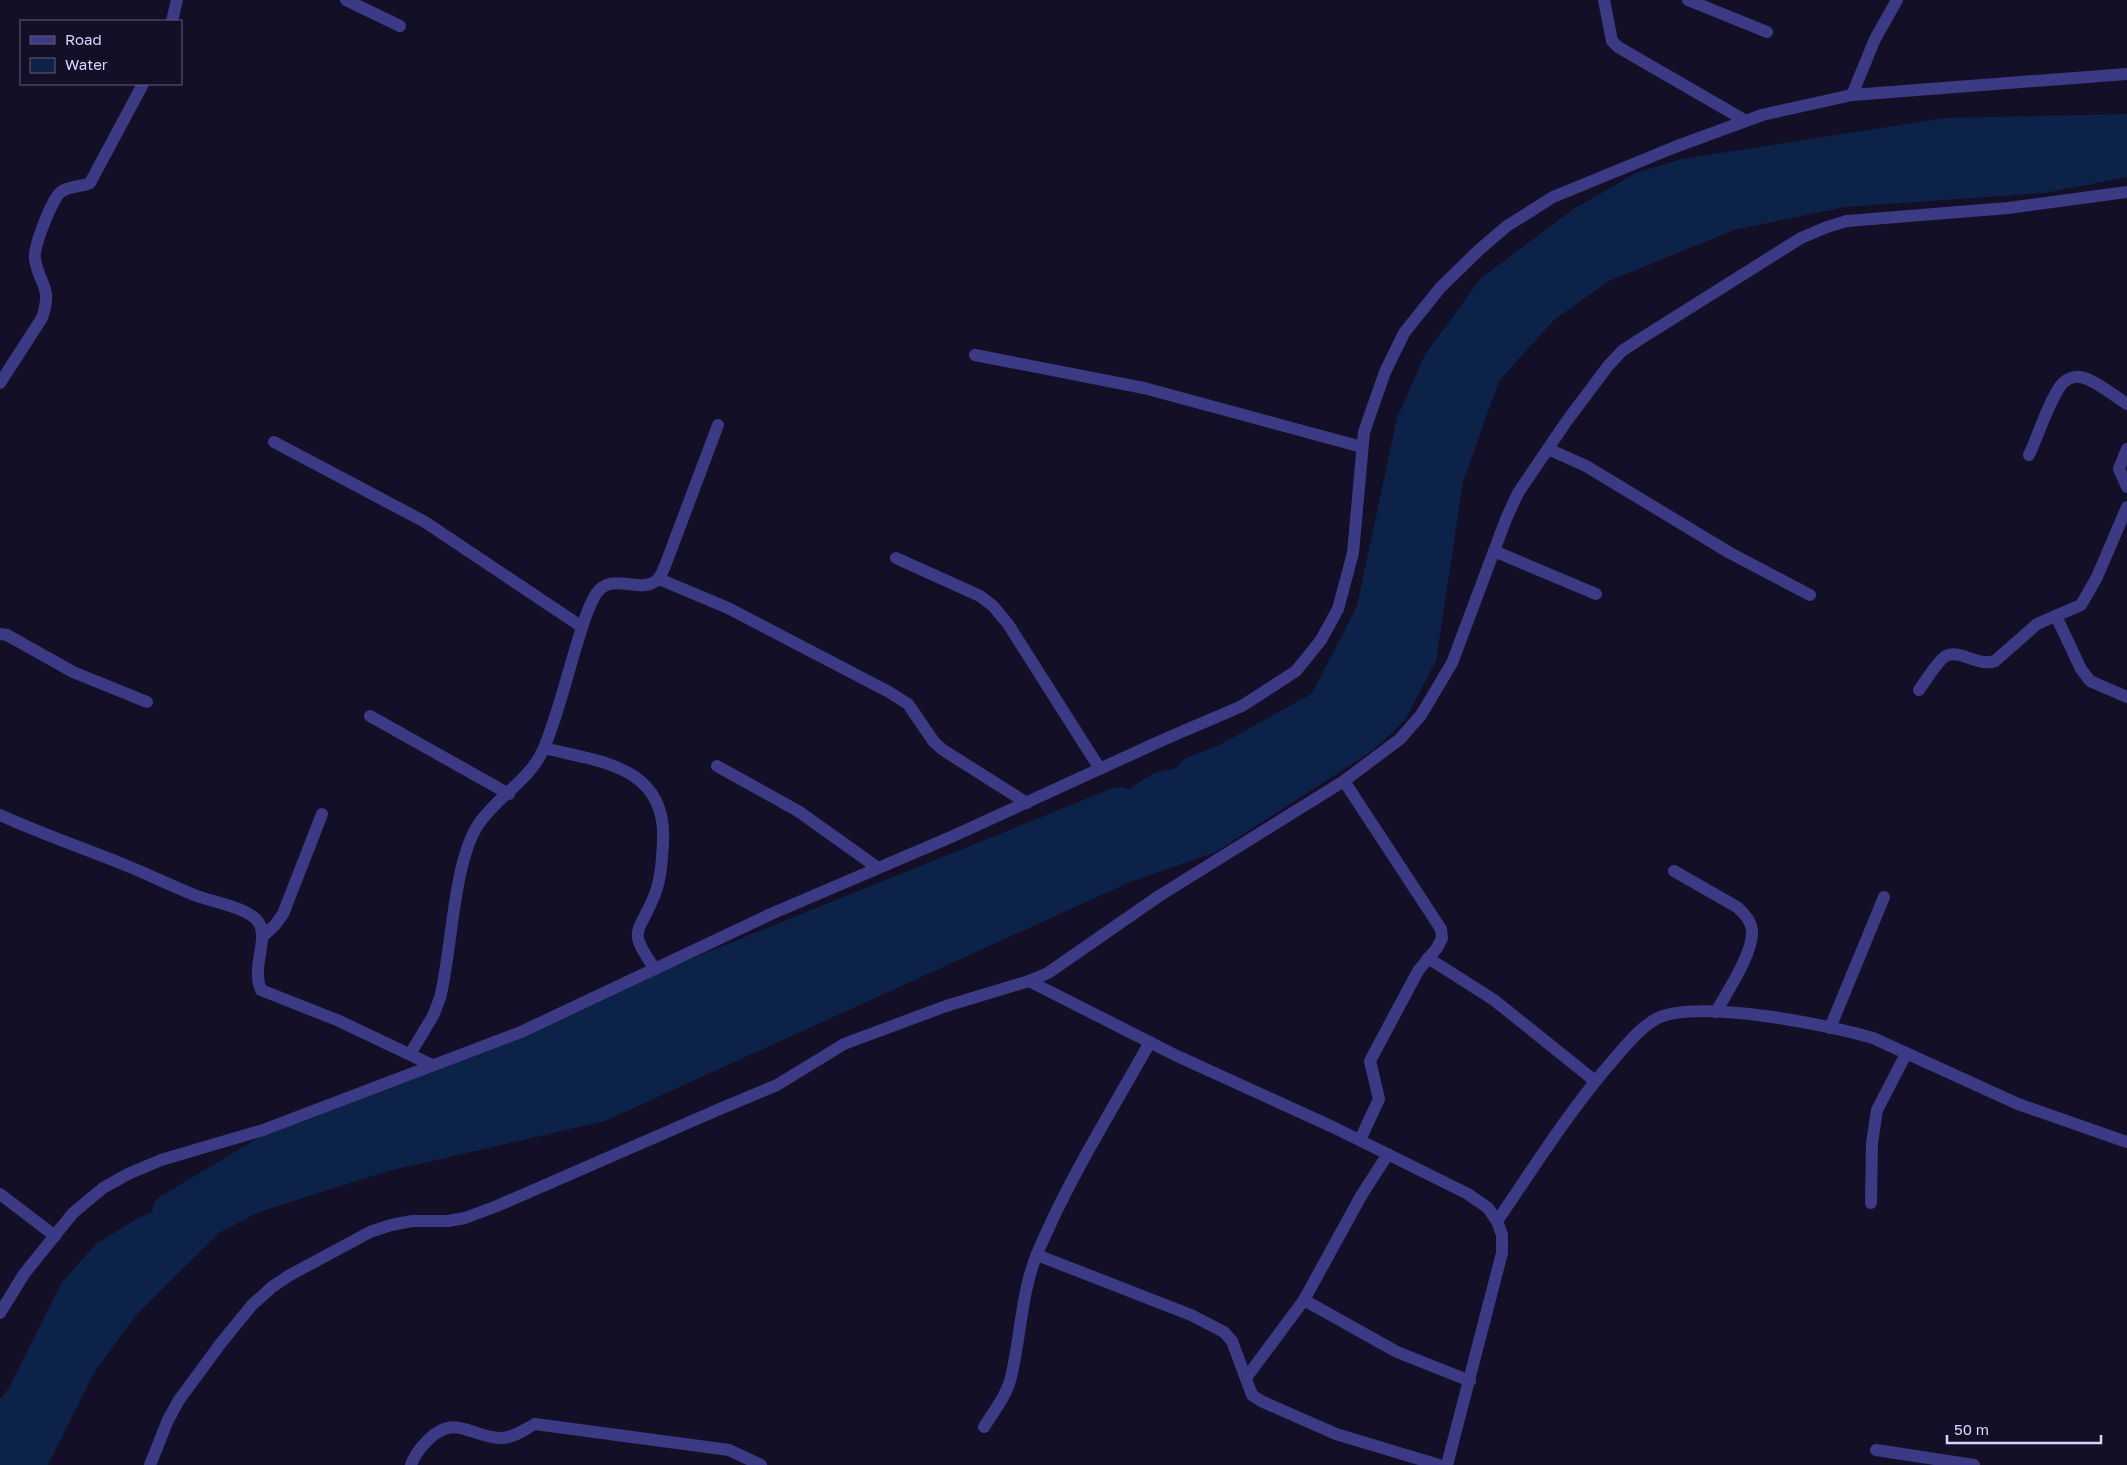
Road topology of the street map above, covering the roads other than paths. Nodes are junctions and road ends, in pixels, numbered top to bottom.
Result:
1 (176, 0) edge
2 (346, 0) edge
3 (1604, 0) edge
4 (1688, 0) edge
5 (1897, 0) edge
6 (172, 20) edge
7 (400, 26) dead end
8 (1767, 32) dead end
9 (2127, 74) edge
10 (142, 85) edge
11 (1852, 95) junction
12 (1746, 121) junction
13 (2127, 192) edge
14 (975, 355) dead end
15 (0, 383) edge
16 (2127, 404) edge
17 (718, 425) dead end
18 (274, 442) dead end
19 (1362, 447) junction
20 (1548, 449) junction
21 (2127, 449) edge
22 (2029, 454) dead end
23 (2125, 482) edge
24 (2127, 507) edge
25 (1494, 551) junction
26 (896, 558) dead end
27 (659, 579) junction
28 (1596, 594) dead end
29 (1810, 595) dead end
30 (2056, 616) junction
31 (582, 627) junction
32 (0, 634) edge
33 (1918, 690) dead end
34 (2127, 697) edge
35 (147, 702) dead end
36 (370, 716) dead end
37 (544, 748) junction
38 (718, 766) dead end
39 (1100, 769) junction
40 (1344, 781) junction
41 (509, 794) junction
42 (1027, 803) junction
43 (322, 814) dead end
44 (0, 815) edge
45 (878, 868) junction
46 (1674, 871) dead end
47 (1884, 897) dead end
48 (262, 937) junction
49 (1428, 958) junction
50 (655, 969) junction
51 (1029, 981) junction
52 (1716, 1012) junction
53 (1830, 1028) junction
54 (1150, 1042) junction
55 (410, 1054) junction
56 (1906, 1054) junction
57 (432, 1065) junction
58 (1595, 1081) junction
59 (1360, 1140) junction
60 (2127, 1142) edge
61 (1388, 1154) junction
62 (0, 1194) edge
63 (1871, 1203) dead end
64 (1497, 1221) junction
65 (55, 1236) junction
66 (1037, 1255) junction
67 (1304, 1300) junction
68 (0, 1313) edge
69 (1246, 1378) junction
70 (1470, 1381) junction
71 (984, 1427) dead end
72 (1876, 1450) dead end
73 (150, 1465) edge
74 (411, 1465) edge
75 (761, 1465) edge
76 (1440, 1465) edge
77 (1447, 1465) edge
78 (1974, 1465) edge

1 - 6 street
2 - 7 street
3 - 12 street
4 - 8 street
5 - 11 street
9 - 11 street
10 - 15 street
11 - 12 street
12 - 19 street
13 - 20 street
14 - 19 street
16 - 22 street
17 - 27 street
18 - 31 street
19 - 39 street
20 - 25 street
20 - 29 street
21 - 23 street
24 - 30 street
25 - 28 street
25 - 40 street
26 - 39 street
27 - 31 street
27 - 42 street
30 - 33 street
30 - 34 street
31 - 37 street
32 - 35 street
36 - 41 street
37 - 41 street
37 - 50 street
38 - 45 street
39 - 42 street
40 - 49 street
40 - 51 street
41 - 55 street
42 - 45 street
43 - 48 street
44 - 48 street
45 - 50 street
46 - 52 street
47 - 53 street
48 - 55 street
49 - 58 street
49 - 59 street
50 - 57 street
51 - 54 street
51 - 73 street
52 - 53 street
52 - 58 street
53 - 56 street
54 - 59 street
54 - 66 street
55 - 57 street
56 - 60 street
56 - 63 street
57 - 65 street
58 - 64 street
59 - 61 street
61 - 64 street
61 - 67 street
62 - 65 street
64 - 70 street
65 - 68 street
66 - 69 street
66 - 71 street
67 - 69 street
67 - 70 street
69 - 76 street
70 - 77 street
72 - 78 street
74 - 75 street

